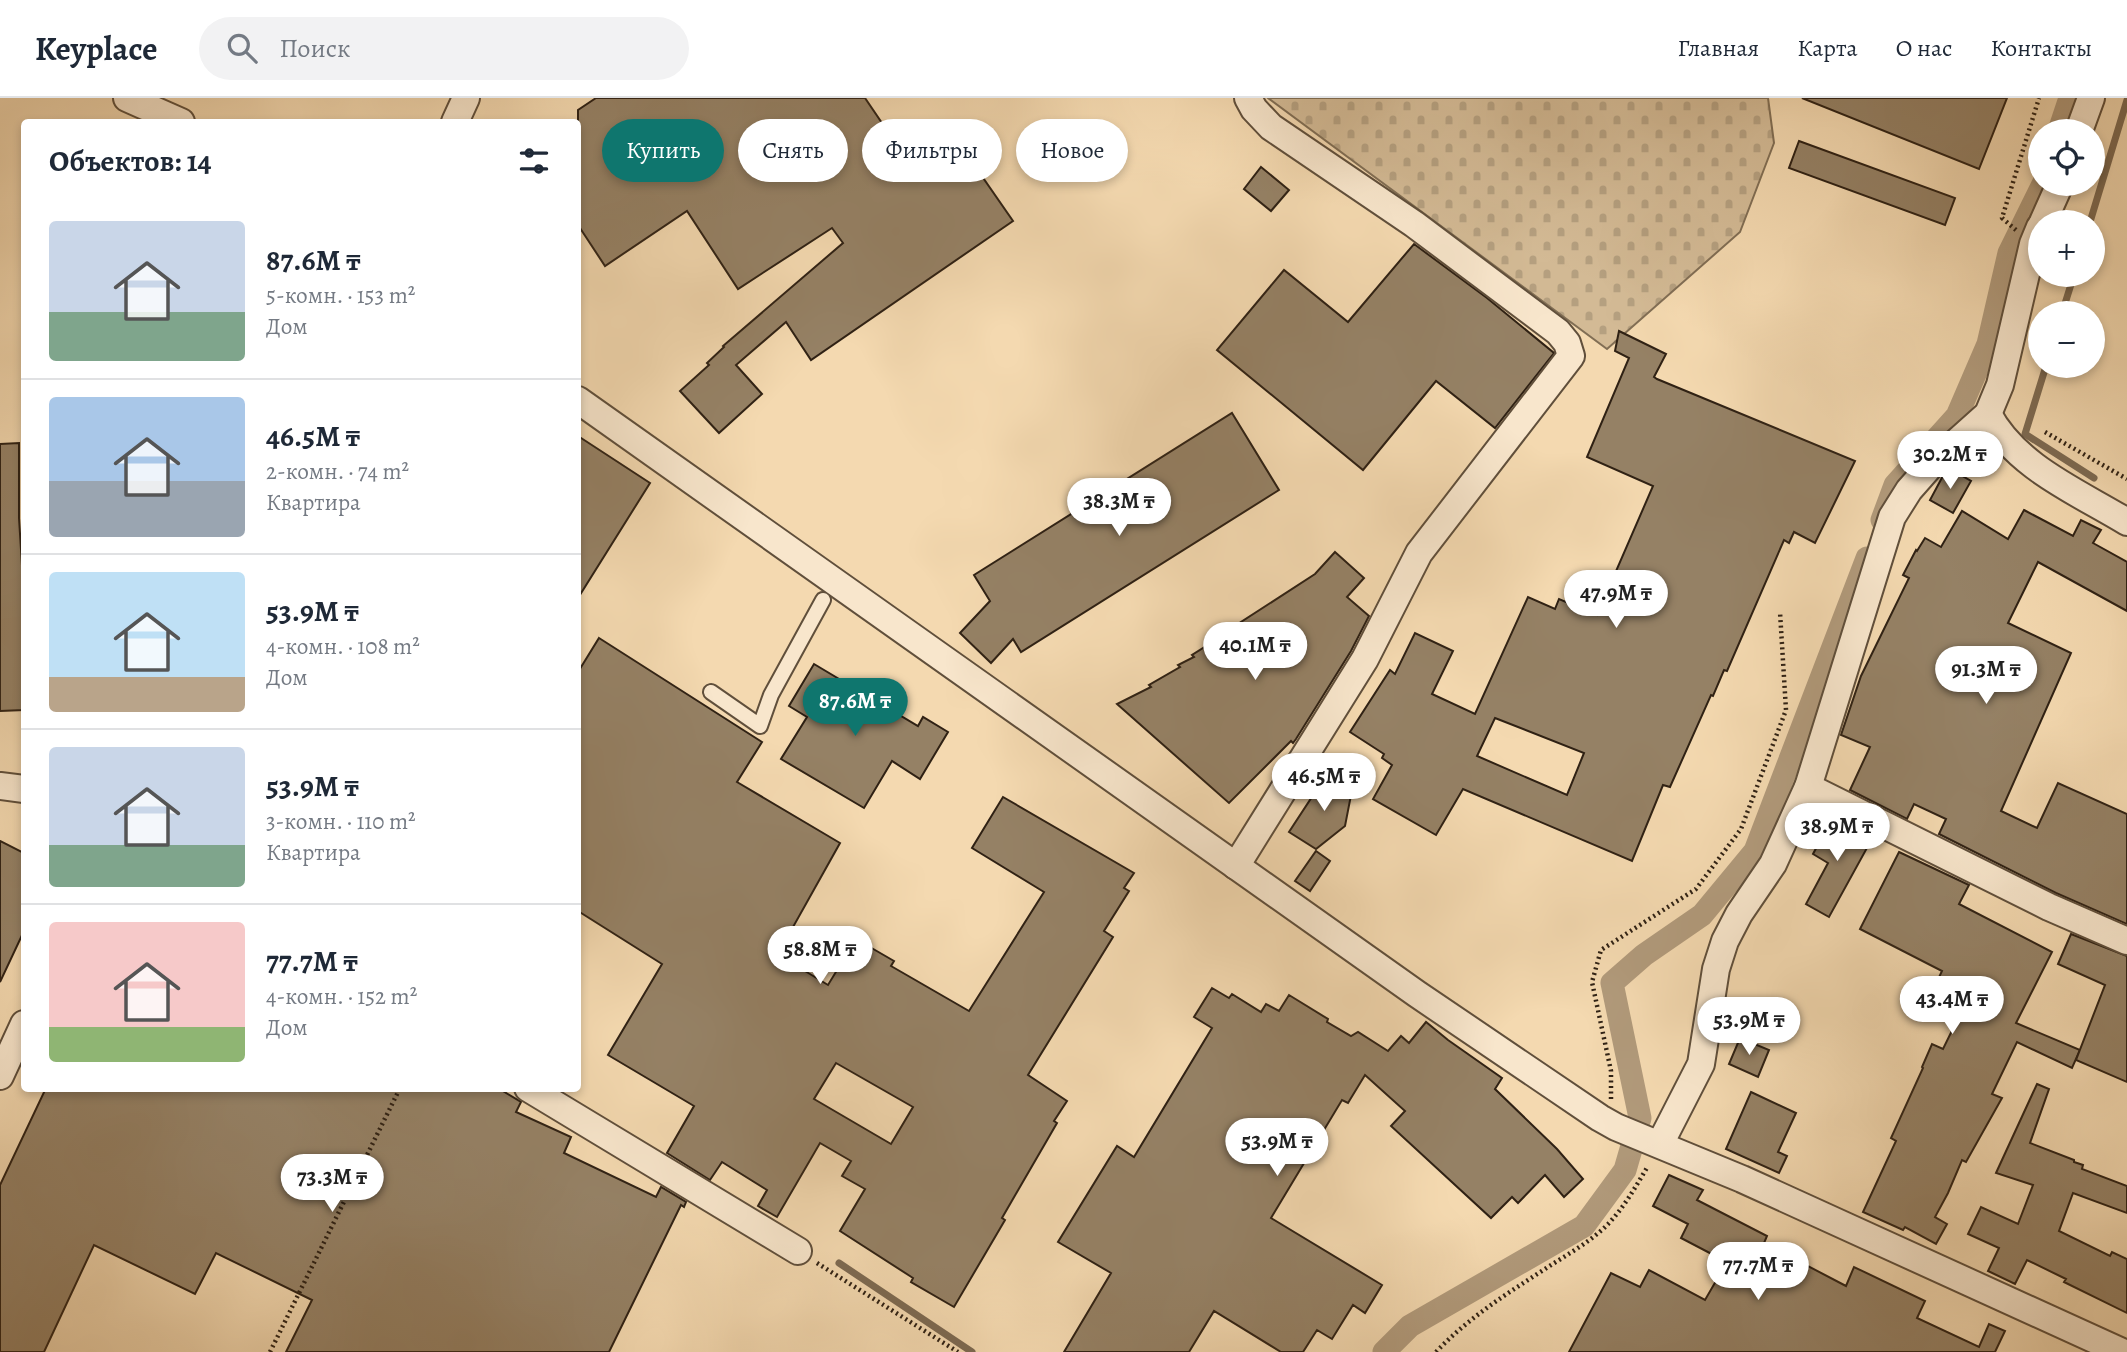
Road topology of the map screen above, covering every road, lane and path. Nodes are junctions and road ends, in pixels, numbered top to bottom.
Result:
1 (127, 98) edge
2 (466, 98) edge
3 (1248, 98) edge
4 (2039, 98) edge
5 (2091, 98) edge
6 (174, 119) edge
7 (456, 119) edge
8 (2083, 119) edge
9 (2002, 218) dead end
10 (2028, 265) edge
11 (581, 402) edge
12 (1988, 414) junction
13 (2045, 432) dead end
14 (2127, 479) edge
15 (2127, 522) edge
16 (828, 591) junction
17 (1780, 612) dead end
18 (711, 692) dead end
19 (0, 786) edge
20 (1808, 787) junction
21 (21, 789) edge
22 (1236, 866) junction
23 (2127, 941) edge
24 (21, 1030) edge
25 (0, 1076) edge
26 (398, 1092) edge
27 (535, 1092) edge
28 (1614, 1126) junction
29 (1652, 1141) junction
30 (798, 1251) joint
31 (270, 1352) edge
32 (958, 1352) edge
33 (1436, 1352) edge
34 (2122, 1352) edge

1 - 6 street
2 - 7 street
3 - 22 street
4 - 9 path
5 - 8 street
10 - 12 street
11 - 16 street
12 - 15 street
12 - 20 street
13 - 14 path
16 - 18 lane
16 - 22 street
17 - 28 path
19 - 21 street
20 - 23 street
20 - 29 street
22 - 28 street
24 - 25 street
26 - 31 path
27 - 30 street
28 - 29 street
29 - 33 path
29 - 34 street
30 - 32 path

